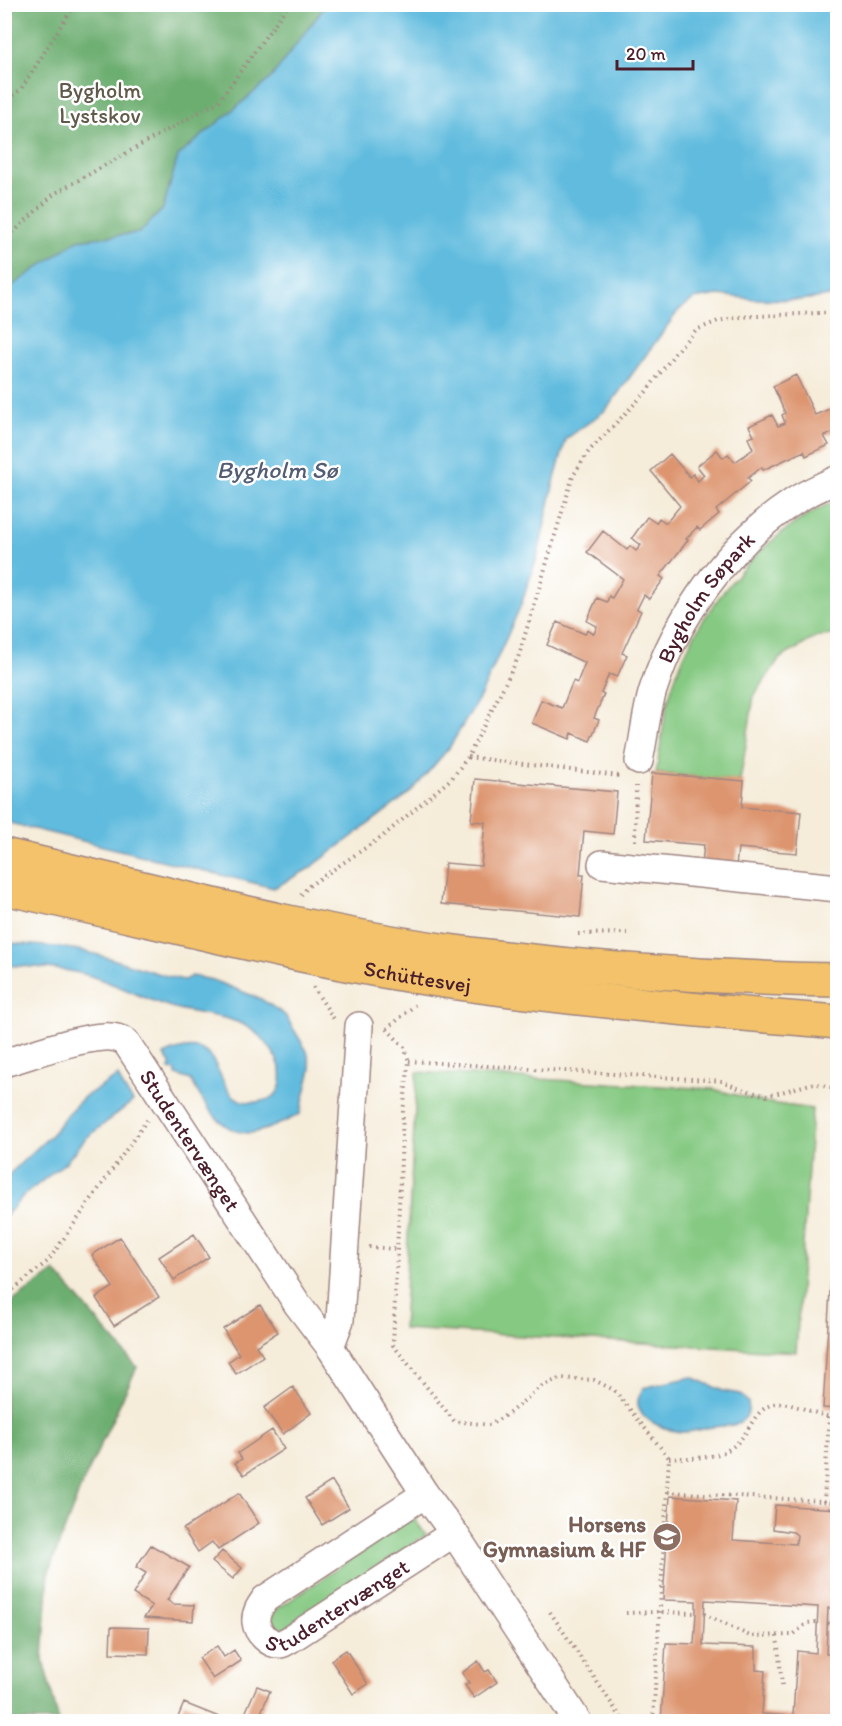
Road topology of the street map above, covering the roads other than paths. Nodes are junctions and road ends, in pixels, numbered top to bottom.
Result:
1 (837, 479) edge
2 (638, 770) road end
3 (4, 855) edge
4 (602, 864) dead end
5 (4, 888) edge
6 (837, 888) edge
7 (837, 980) edge
8 (837, 1022) edge
9 (359, 1026) road end
10 (4, 1063) edge
11 (330, 1347) junction
12 (425, 1494) junction
13 (454, 1533) junction
14 (578, 1722) edge

1 - 2 street, Bygholm Søpark
3 - 7 main road, Schüttesvej
4 - 6 street
5 - 8 main road, Schüttesvej
9 - 11 street
10 - 11 street, Studentervænget
11 - 12 street, Studentervænget
12 - 13 street, Studentervænget
12 - 13 street, Studentervænget
13 - 14 street, Studentervænget

